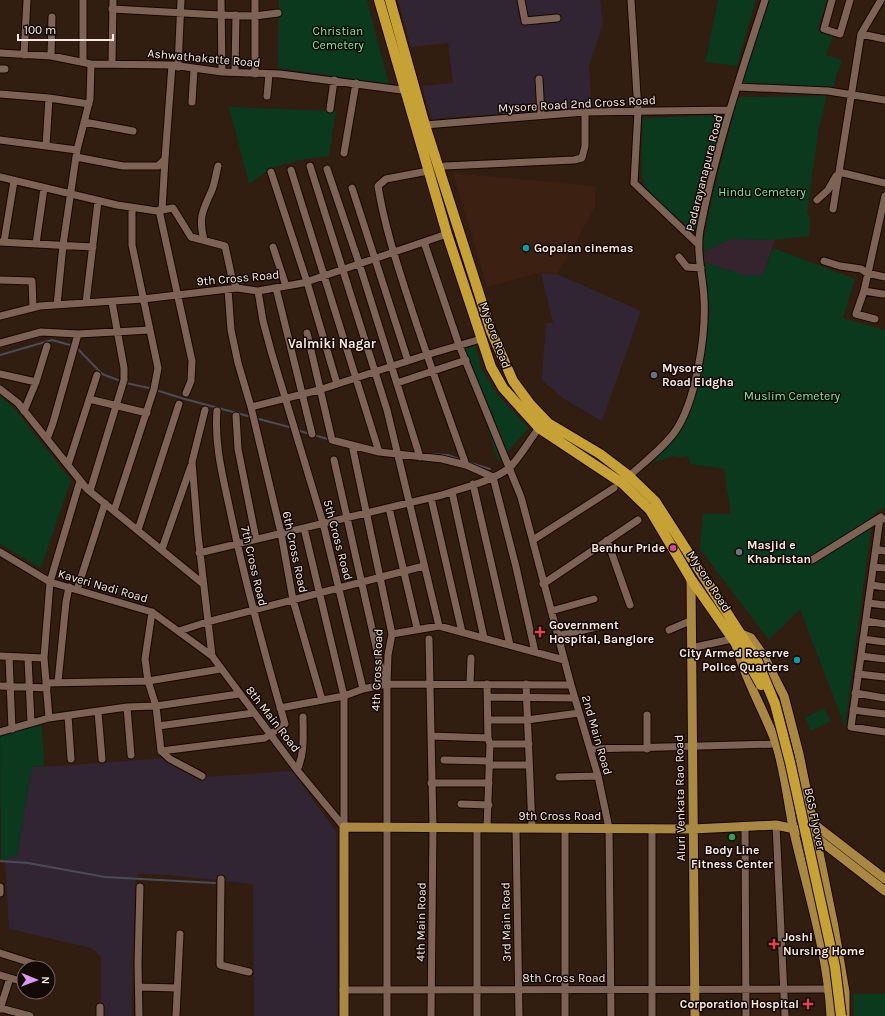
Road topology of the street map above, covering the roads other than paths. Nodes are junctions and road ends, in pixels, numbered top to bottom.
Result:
1 (27, 0) edge
2 (83, 0) edge
3 (113, 0) edge
4 (181, 0) edge
5 (220, 0) edge
6 (255, 0) edge
7 (379, 0) edge
8 (390, 0) edge
9 (521, 0) edge
10 (631, 0) edge
11 (765, 0) edge
12 (832, 0) edge
13 (850, 0) edge
14 (881, 0) edge
15 (112, 9) junction
16 (181, 12) junction
17 (278, 13) dead end
18 (220, 15) junction
19 (236, 15) junction
20 (255, 16) junction
21 (52, 17) dead end
22 (557, 18) dead end
23 (861, 34) junction
24 (885, 39) edge
25 (0, 53) edge
26 (24, 55) junction
27 (51, 56) junction
28 (83, 62) junction
29 (91, 64) junction
30 (112, 64) junction
31 (175, 66) junction
32 (194, 69) junction
33 (222, 72) junction
34 (236, 72) junction
35 (255, 74) junction
36 (269, 74) junction
37 (539, 79) dead end
38 (334, 80) junction
39 (356, 83) junction
40 (737, 87) junction
41 (411, 91) junction
42 (0, 94) edge
43 (850, 95) junction
44 (267, 96) dead end
45 (48, 98) junction
46 (885, 100) edge
47 (192, 102) dead end
48 (89, 104) junction
49 (330, 109) dead end
50 (730, 110) junction
51 (638, 111) junction
52 (585, 112) junction
53 (541, 115) junction
54 (84, 122) junction
55 (425, 125) junction
56 (133, 131) dead end
57 (0, 140) edge
58 (46, 146) junction
59 (77, 153) junction
60 (344, 153) dead end
61 (165, 159) junction
62 (218, 166) dead end
63 (310, 166) dead end
64 (439, 168) junction
65 (326, 169) dead end
66 (291, 170) dead end
67 (428, 171) junction
68 (271, 172) dead end
69 (838, 172) junction
70 (0, 177) edge
71 (14, 181) junction
72 (885, 183) edge
73 (44, 188) junction
74 (352, 188) dead end
75 (72, 195) junction
76 (885, 196) edge
77 (817, 200) dead end
78 (98, 201) junction
79 (132, 208) junction
80 (833, 209) dead end
81 (160, 210) junction
82 (447, 234) junction
83 (204, 240) junction
84 (2, 242) edge
85 (424, 242) junction
86 (36, 244) junction
87 (698, 244) junction
88 (63, 245) junction
89 (93, 247) junction
90 (273, 247) dead end
91 (393, 253) junction
92 (679, 257) dead end
93 (374, 259) junction
94 (824, 261) dead end
95 (359, 263) junction
96 (701, 268) junction
97 (342, 269) junction
98 (868, 273) junction
99 (325, 276) junction
100 (885, 277) edge
101 (0, 280) edge
102 (307, 282) junction
103 (286, 286) junction
104 (237, 288) junction
105 (276, 288) junction
106 (228, 289) junction
107 (258, 291) junction
108 (864, 291) junction
109 (882, 294) dead end
110 (178, 296) junction
111 (143, 299) junction
112 (112, 302) junction
113 (86, 303) junction
114 (57, 305) junction
115 (33, 308) junction
116 (0, 316) edge
117 (875, 320) dead end
118 (150, 330) junction
119 (118, 333) junction
120 (307, 333) dead end
121 (78, 334) junction
122 (481, 339) junction
123 (0, 343) edge
124 (459, 345) junction
125 (47, 346) dead end
126 (426, 355) junction
127 (466, 360) junction
128 (408, 361) junction
129 (391, 367) junction
130 (432, 370) junction
131 (374, 371) junction
132 (0, 374) edge
133 (97, 375) dead end
134 (356, 378) junction
135 (36, 382) junction
136 (397, 383) junction
137 (337, 384) junction
138 (0, 389) edge
139 (319, 390) junction
140 (186, 393) dead end
141 (302, 394) junction
142 (284, 398) junction
143 (89, 399) junction
144 (116, 404) junction
145 (179, 404) dead end
146 (251, 407) junction
147 (205, 410) dead end
148 (217, 410) dead end
149 (24, 411) junction
150 (147, 413) junction
151 (236, 416) dead end
152 (539, 428) junction
153 (312, 434) dead end
154 (47, 439) junction
155 (352, 445) junction
156 (379, 452) junction
157 (398, 454) junction
158 (420, 455) junction
159 (334, 460) dead end
160 (192, 462) junction
161 (68, 465) junction
162 (466, 465) junction
163 (509, 468) junction
164 (630, 476) junction
165 (493, 477) junction
166 (80, 481) junction
167 (472, 484) junction
168 (618, 486) junction
169 (90, 491) junction
170 (452, 492) junction
171 (430, 498) junction
172 (105, 503) junction
173 (409, 503) junction
174 (389, 508) junction
175 (114, 511) junction
176 (367, 513) junction
177 (883, 517) edge
178 (346, 518) junction
179 (638, 520) dead end
180 (323, 523) junction
181 (304, 528) junction
182 (138, 530) junction
183 (281, 533) junction
184 (882, 533) edge
185 (256, 539) junction
186 (533, 540) junction
187 (607, 540) junction
188 (237, 543) junction
189 (162, 549) junction
190 (876, 549) junction
191 (885, 551) edge
192 (0, 552) edge
193 (199, 553) junction
194 (812, 560) dead end
195 (424, 566) junction
196 (873, 567) junction
197 (885, 568) edge
198 (404, 571) junction
199 (381, 577) junction
200 (691, 579) junction
201 (50, 582) junction
202 (361, 582) junction
203 (202, 583) junction
204 (543, 584) junction
205 (871, 585) junction
206 (69, 587) junction
207 (885, 587) edge
208 (339, 588) junction
209 (77, 590) junction
210 (320, 593) junction
211 (594, 599) dead end
212 (294, 600) junction
213 (868, 603) junction
214 (630, 605) dead end
215 (885, 605) edge
216 (253, 610) junction
217 (551, 611) junction
218 (152, 612) junction
219 (690, 621) junction
220 (866, 621) junction
221 (207, 622) junction
222 (885, 624) edge
223 (439, 626) junction
224 (601, 626) dead end
225 (417, 628) junction
226 (669, 630) dead end
227 (179, 631) junction
228 (462, 632) junction
229 (392, 634) junction
230 (741, 634) junction
231 (557, 636) junction
232 (484, 638) junction
233 (429, 639) dead end
234 (863, 639) junction
235 (734, 641) junction
236 (885, 642) edge
237 (510, 645) junction
238 (691, 648) junction
239 (535, 652) junction
240 (0, 656) edge
241 (212, 656) junction
242 (861, 656) junction
243 (9, 657) junction
244 (28, 658) junction
245 (44, 658) junction
246 (471, 658) dead end
247 (885, 659) edge
248 (564, 660) junction
249 (752, 660) junction
250 (222, 669) junction
251 (858, 674) junction
252 (885, 677) edge
253 (148, 681) junction
254 (58, 682) junction
255 (386, 684) junction
256 (431, 684) junction
257 (470, 684) junction
258 (487, 684) junction
259 (526, 684) junction
260 (46, 685) junction
261 (570, 685) junction
262 (0, 686) edge
263 (10, 687) junction
264 (28, 687) junction
265 (363, 689) junction
266 (855, 693) junction
267 (239, 694) junction
268 (344, 696) junction
269 (488, 697) junction
270 (527, 698) junction
271 (575, 698) junction
272 (885, 698) edge
273 (322, 700) junction
274 (156, 706) junction
275 (127, 707) junction
276 (280, 708) junction
277 (853, 710) junction
278 (98, 712) junction
279 (254, 713) junction
280 (579, 713) junction
281 (885, 714) edge
282 (646, 715) dead end
283 (68, 716) junction
284 (303, 717) dead end
285 (49, 718) junction
286 (488, 720) junction
287 (527, 720) junction
288 (32, 723) junction
289 (158, 726) junction
290 (12, 730) junction
291 (0, 732) edge
292 (885, 732) edge
293 (272, 734) junction
294 (431, 736) junction
295 (489, 741) junction
296 (529, 744) junction
297 (776, 744) junction
298 (692, 748) junction
299 (591, 749) junction
300 (648, 749) junction
301 (161, 751) junction
302 (130, 754) dead end
303 (71, 759) dead end
304 (102, 759) dead end
305 (444, 760) dead end
306 (489, 763) junction
307 (530, 765) junction
308 (298, 770) junction
309 (202, 776) dead end
310 (598, 776) junction
311 (559, 777) dead end
312 (431, 783) junction
313 (488, 783) junction
314 (461, 804) dead end
315 (489, 805) junction
316 (792, 819) junction
317 (812, 822) junction
318 (776, 825) junction
319 (344, 827) junction
320 (386, 827) junction
321 (433, 827) junction
322 (745, 827) junction
323 (477, 828) junction
324 (487, 828) junction
325 (516, 828) junction
326 (532, 828) junction
327 (565, 828) junction
328 (609, 828) junction
329 (652, 828) junction
330 (692, 829) junction
331 (794, 830) junction
332 (814, 836) junction
333 (829, 847) junction
334 (817, 850) junction
335 (221, 879) dead end
336 (885, 879) edge
337 (0, 887) edge
338 (140, 887) dead end
339 (885, 890) edge
340 (0, 894) edge
341 (180, 934) dead end
342 (0, 953) edge
343 (23, 960) edge
344 (249, 972) dead end
345 (0, 975) edge
346 (10, 978) junction
347 (16, 980) edge
348 (139, 987) junction
349 (177, 988) junction
350 (746, 988) junction
351 (784, 988) junction
352 (565, 989) junction
353 (610, 989) junction
354 (652, 989) junction
355 (695, 989) junction
356 (829, 989) junction
357 (343, 990) junction
358 (387, 990) junction
359 (431, 990) junction
360 (477, 990) junction
361 (518, 990) junction
362 (100, 1007) dead end
363 (0, 1009) edge
364 (30, 1016) edge
365 (100, 1016) edge
366 (139, 1016) edge
367 (176, 1016) edge
368 (344, 1016) edge
369 (388, 1016) edge
370 (431, 1016) edge
371 (477, 1016) edge
372 (519, 1016) edge
373 (565, 1016) edge
374 (611, 1016) edge
375 (652, 1016) edge
376 (695, 1016) edge
377 (746, 1016) edge
378 (785, 1016) edge
379 (831, 1016) edge
380 (835, 1016) edge
381 (841, 1016) edge
382 (845, 1016) edge

1 - 26 street
2 - 28 street
3 - 15 street
4 - 16 street
5 - 18 street
6 - 20 street
7 - 41 highway, Mysore Road
8 - 41 highway, Mysore Road
9 - 22 street
10 - 51 street
11 - 40 street, Padarayanapura Road
12 - 13 street
14 - 23 street
15 - 16 street
15 - 30 street
16 - 18 street
16 - 31 street
17 - 20 street
18 - 19 street
18 - 33 street
19 - 20 street
19 - 34 street
20 - 35 street
21 - 27 street
23 - 24 street
23 - 43 street
25 - 26 street, Ashwathakatte Road
26 - 27 street, Ashwathakatte Road
27 - 28 street, Ashwathakatte Road
28 - 29 street, Ashwathakatte Road
29 - 30 street, Ashwathakatte Road
29 - 48 street
30 - 31 street, Ashwathakatte Road
31 - 32 street, Ashwathakatte Road
31 - 61 street
32 - 33 street, Ashwathakatte Road
32 - 47 street
33 - 34 street, Ashwathakatte Road
34 - 35 street, Ashwathakatte Road
35 - 36 street, Ashwathakatte Road
36 - 38 street, Ashwathakatte Road
36 - 44 street
37 - 53 street
38 - 39 street, Ashwathakatte Road
38 - 49 street
39 - 41 street, Ashwathakatte Road
39 - 60 street
40 - 43 street
40 - 50 street, Padarayanapura Road
41 - 55 highway, Mysore Road
41 - 67 highway, Mysore Road
42 - 45 street
43 - 46 street
43 - 69 street
45 - 48 street
45 - 58 street
48 - 54 street
50 - 51 street, Mysore Road 2nd Cross Road
50 - 87 street, Padarayanapura Road
51 - 52 street, Mysore Road 2nd Cross Road
51 - 87 street
52 - 53 street, Mysore Road 2nd Cross Road
52 - 64 street
53 - 55 street, Mysore Road 2nd Cross Road
54 - 56 street
54 - 59 street
55 - 64 highway, Mysore Road
57 - 58 street
58 - 59 street
59 - 61 street
59 - 75 street
61 - 81 street
62 - 83 street
63 - 97 street
64 - 164 highway, Mysore Road
65 - 95 street
66 - 99 street
67 - 82 highway, Mysore Road
67 - 91 street
68 - 102 street
69 - 72 street
69 - 77 street
69 - 80 street
70 - 71 street
71 - 73 street
71 - 84 street
73 - 75 street
73 - 86 street
74 - 93 street
75 - 78 street
75 - 88 street
76 - 98 street
78 - 79 street
78 - 89 street
79 - 81 street
79 - 111 street
81 - 83 street
81 - 110 street
82 - 85 street, 9th Cross Road
82 - 122 highway, Mysore Road
83 - 104 street
84 - 86 street
85 - 91 street, 9th Cross Road
85 - 124 street, 2nd Main Road
86 - 88 street
87 - 96 street, Padarayanapura Road
88 - 89 street
88 - 114 street
89 - 113 street
90 - 103 street
91 - 93 street, 9th Cross Road
91 - 126 street
92 - 96 street
93 - 95 street, 9th Cross Road
93 - 128 street
94 - 98 street
95 - 97 street, 9th Cross Road
95 - 129 street
96 - 164 street, Padarayanapura Road
97 - 99 street, 9th Cross Road
97 - 131 street
98 - 100 street
98 - 108 street
99 - 102 street, 9th Cross Road
99 - 134 street
101 - 115 street
102 - 103 street, 9th Cross Road
102 - 137 street
103 - 105 street, 9th Cross Road
104 - 106 street, 9th Cross Road
104 - 107 street, 9th Cross Road
105 - 107 street, 9th Cross Road
105 - 141 street
106 - 110 street, 9th Cross Road
106 - 146 street, 6th Cross Road
107 - 142 street, 5th Cross Road
108 - 109 street
108 - 117 street
110 - 111 street, 9th Cross Road
110 - 140 street
111 - 112 street, 9th Cross Road
111 - 118 street
112 - 113 street, 9th Cross Road
112 - 119 street
113 - 114 street, 9th Cross Road
114 - 115 street, 9th Cross Road
115 - 116 street, 9th Cross Road
118 - 119 street
118 - 150 street
119 - 121 street
119 - 144 street
120 - 139 street
121 - 123 street
121 - 154 street
122 - 124 street
122 - 152 highway, Mysore Road
124 - 126 street
124 - 127 street, 2nd Main Road
125 - 135 street
126 - 128 street
126 - 130 street
127 - 130 street
127 - 163 street, 2nd Main Road
128 - 129 street
129 - 131 street
129 - 136 street
130 - 136 street
130 - 162 street
131 - 134 street
131 - 157 street
132 - 135 street
133 - 143 street
134 - 137 street
134 - 156 street
135 - 149 street
136 - 158 street
137 - 139 street
138 - 149 street
139 - 141 street
139 - 155 street
141 - 142 street
141 - 153 street
142 - 146 street
142 - 180 street, 5th Cross Road
143 - 144 street
143 - 161 street
144 - 150 street
144 - 169 street
145 - 182 street
146 - 183 street, 6th Cross Road
147 - 160 street
148 - 188 street, 7th Cross Road
149 - 154 street
150 - 175 street
151 - 185 street
152 - 163 street
152 - 168 highway, Mysore Road
154 - 161 street
155 - 156 street
155 - 176 street, 4th Cross Road
156 - 157 street
157 - 158 street
157 - 173 street
158 - 162 street
159 - 178 street
160 - 189 street
160 - 193 street
161 - 166 street
162 - 165 street
163 - 165 street
163 - 186 street, 2nd Main Road
164 - 168 street, Padarayanapura Road
164 - 230 highway, Mysore Road
165 - 167 street
165 - 239 street
166 - 169 street
166 - 201 street
167 - 170 street
167 - 237 street
168 - 186 street, Padarayanapura Road
168 - 200 highway, Mysore Road
169 - 172 street
170 - 171 street
170 - 232 street
171 - 173 street
171 - 228 street
172 - 175 street
172 - 209 street
173 - 174 street
173 - 195 street
174 - 176 street
174 - 198 street
175 - 182 street
176 - 178 street
176 - 199 street, 4th Cross Road
177 - 184 street
177 - 194 street
178 - 180 street
178 - 202 street
179 - 187 street
180 - 181 street
180 - 208 street, 5th Cross Road
181 - 183 street
181 - 210 street
182 - 189 street
183 - 185 street
183 - 212 street, 6th Cross Road
184 - 190 street
185 - 188 street
186 - 204 street, 2nd Main Road
187 - 204 street
187 - 214 street
188 - 193 street
188 - 216 street, 7th Cross Road
189 - 203 street
190 - 191 street
190 - 196 street
192 - 201 street, Kaveri Nadi Road
193 - 203 street
195 - 198 street
195 - 223 street
196 - 197 street
196 - 205 street
198 - 199 street
198 - 225 street
199 - 202 street
199 - 229 street, 4th Cross Road
200 - 219 main road, Aluri Venkata Rao Road
200 - 235 highway, Mysore Road
201 - 206 street, Kaveri Nadi Road
201 - 245 street
202 - 208 street
202 - 255 street
203 - 221 street
204 - 217 street, 2nd Main Road
205 - 207 street
205 - 213 street
206 - 209 street, Kaveri Nadi Road
206 - 254 street
208 - 210 street
208 - 265 street, 5th Cross Road
209 - 218 street, Kaveri Nadi Road
210 - 212 street
210 - 268 street
211 - 217 street
212 - 216 street
212 - 273 street, 6th Cross Road
213 - 215 street
213 - 220 street
216 - 221 street
216 - 276 street, 7th Cross Road
217 - 231 street, 2nd Main Road
218 - 227 street, Kaveri Nadi Road
218 - 253 street
219 - 226 street
219 - 238 main road, Aluri Venkata Rao Road
220 - 222 street
220 - 234 street
221 - 227 street
221 - 241 street
223 - 225 street
223 - 228 street
224 - 231 street
225 - 229 street
227 - 241 street, 8th Main Road
228 - 232 street
229 - 255 street, 4th Cross Road
230 - 249 highway, BGS Flyover
230 - 317 main road
231 - 248 street, 2nd Main Road
232 - 237 street
233 - 256 street, 4th Main Road
234 - 236 street
234 - 242 street
235 - 238 street
235 - 249 highway, BGS Flyover
235 - 297 main road
237 - 239 street
238 - 298 main road, Aluri Venkata Rao Road
239 - 248 street
240 - 243 street
241 - 250 street, 8th Main Road
242 - 247 street
242 - 251 street
243 - 244 street
243 - 263 street
244 - 245 street
244 - 264 street
245 - 260 street
246 - 257 street
248 - 261 street, 2nd Main Road
249 - 380 highway, BGS Flyover, bridge
249 - 381 highway, BGS Flyover, bridge
250 - 253 street
250 - 267 street, 8th Main Road
251 - 252 street
251 - 266 street
253 - 254 street
253 - 274 street
254 - 260 street
255 - 256 street
255 - 265 street
255 - 320 street, 4th Cross Road
256 - 257 street
256 - 294 street, 4th Main Road
257 - 258 street
258 - 259 street
258 - 269 street
259 - 261 street
259 - 270 street
260 - 264 street
260 - 285 street
261 - 271 street, 2nd Main Road
262 - 263 street
263 - 264 street
263 - 290 street
264 - 288 street
265 - 268 street
266 - 272 street
266 - 277 street
267 - 274 street
267 - 279 street, 8th Main Road
268 - 273 street
268 - 319 street
269 - 270 street
269 - 286 street
270 - 271 street
270 - 287 street
271 - 280 street, 2nd Main Road
273 - 276 street
274 - 275 street
274 - 289 street
275 - 278 street
275 - 302 street
276 - 293 street, 7th Cross Road
277 - 281 street
277 - 292 street
278 - 283 street
278 - 304 street
279 - 289 street
279 - 293 street, 8th Main Road
280 - 287 street
280 - 299 street, 2nd Main Road
282 - 300 street
283 - 285 street
283 - 303 street
284 - 308 street
285 - 288 street
286 - 287 street
286 - 295 street
287 - 296 street
288 - 290 street
289 - 301 street
290 - 291 street
293 - 301 street
293 - 308 street, 8th Main Road
294 - 295 street
294 - 312 street, 4th Main Road
295 - 296 street
295 - 306 street
296 - 307 street
297 - 298 street
297 - 316 main road
298 - 300 street
298 - 330 main road, Aluri Venkata Rao Road
299 - 300 street
299 - 310 street, 2nd Main Road
301 - 309 street
305 - 306 street
306 - 307 street
306 - 313 street
307 - 326 street
308 - 319 street, 8th Main Road
310 - 311 street
310 - 328 street, 2nd Main Road
312 - 313 street
312 - 321 street, 4th Main Road
313 - 315 street
314 - 315 street
315 - 324 street
316 - 317 main road
316 - 318 main road
316 - 331 main road
317 - 332 main road
317 - 336 main road
318 - 322 main road, 9th Cross Road
318 - 331 main road
318 - 351 street
319 - 320 main road, 9th Cross Road
319 - 357 main road
320 - 321 main road, 9th Cross Road
320 - 358 street, 4th Cross Road
321 - 323 main road, 9th Cross Road
321 - 359 street, 4th Main Road
322 - 330 main road, 9th Cross Road
322 - 350 street
323 - 324 main road, 9th Cross Road
323 - 360 street
324 - 325 main road, 9th Cross Road
325 - 326 main road, 9th Cross Road
325 - 361 street, 3rd Main Road
326 - 327 main road, 9th Cross Road
327 - 328 main road, 9th Cross Road
327 - 352 street
328 - 329 main road, 9th Cross Road
328 - 353 street, 2nd Main Road
329 - 330 main road, 9th Cross Road
329 - 354 street
330 - 355 main road, Aluri Venkata Rao Road
331 - 332 main road
331 - 356 main road
332 - 333 main road
332 - 334 main road
333 - 334 main road
333 - 339 main road
334 - 382 main road
335 - 344 street
337 - 340 street
338 - 348 street
341 - 349 street
342 - 343 street
345 - 346 street
346 - 347 street
346 - 363 street
348 - 349 street
348 - 366 street
349 - 367 street
350 - 351 street, 8th Cross Road
350 - 355 street, 8th Cross Road
350 - 377 street
351 - 356 street, 8th Cross Road
351 - 378 street
352 - 353 street, 8th Cross Road
352 - 361 street, 8th Cross Road
352 - 373 street
353 - 354 street, 8th Cross Road
353 - 374 street, 2nd Main Road
354 - 355 street, 8th Cross Road
354 - 375 street
355 - 376 main road, Aluri Venkata Rao Road
356 - 379 main road
357 - 358 street, 8th Cross Road
357 - 368 main road
358 - 359 street, 8th Cross Road
358 - 369 street, 4th Cross Road
359 - 360 street, 8th Cross Road
359 - 370 street, 4th Main Road
360 - 361 street, 8th Cross Road
360 - 371 street
361 - 372 street, 3rd Main Road
362 - 365 street
363 - 364 street

